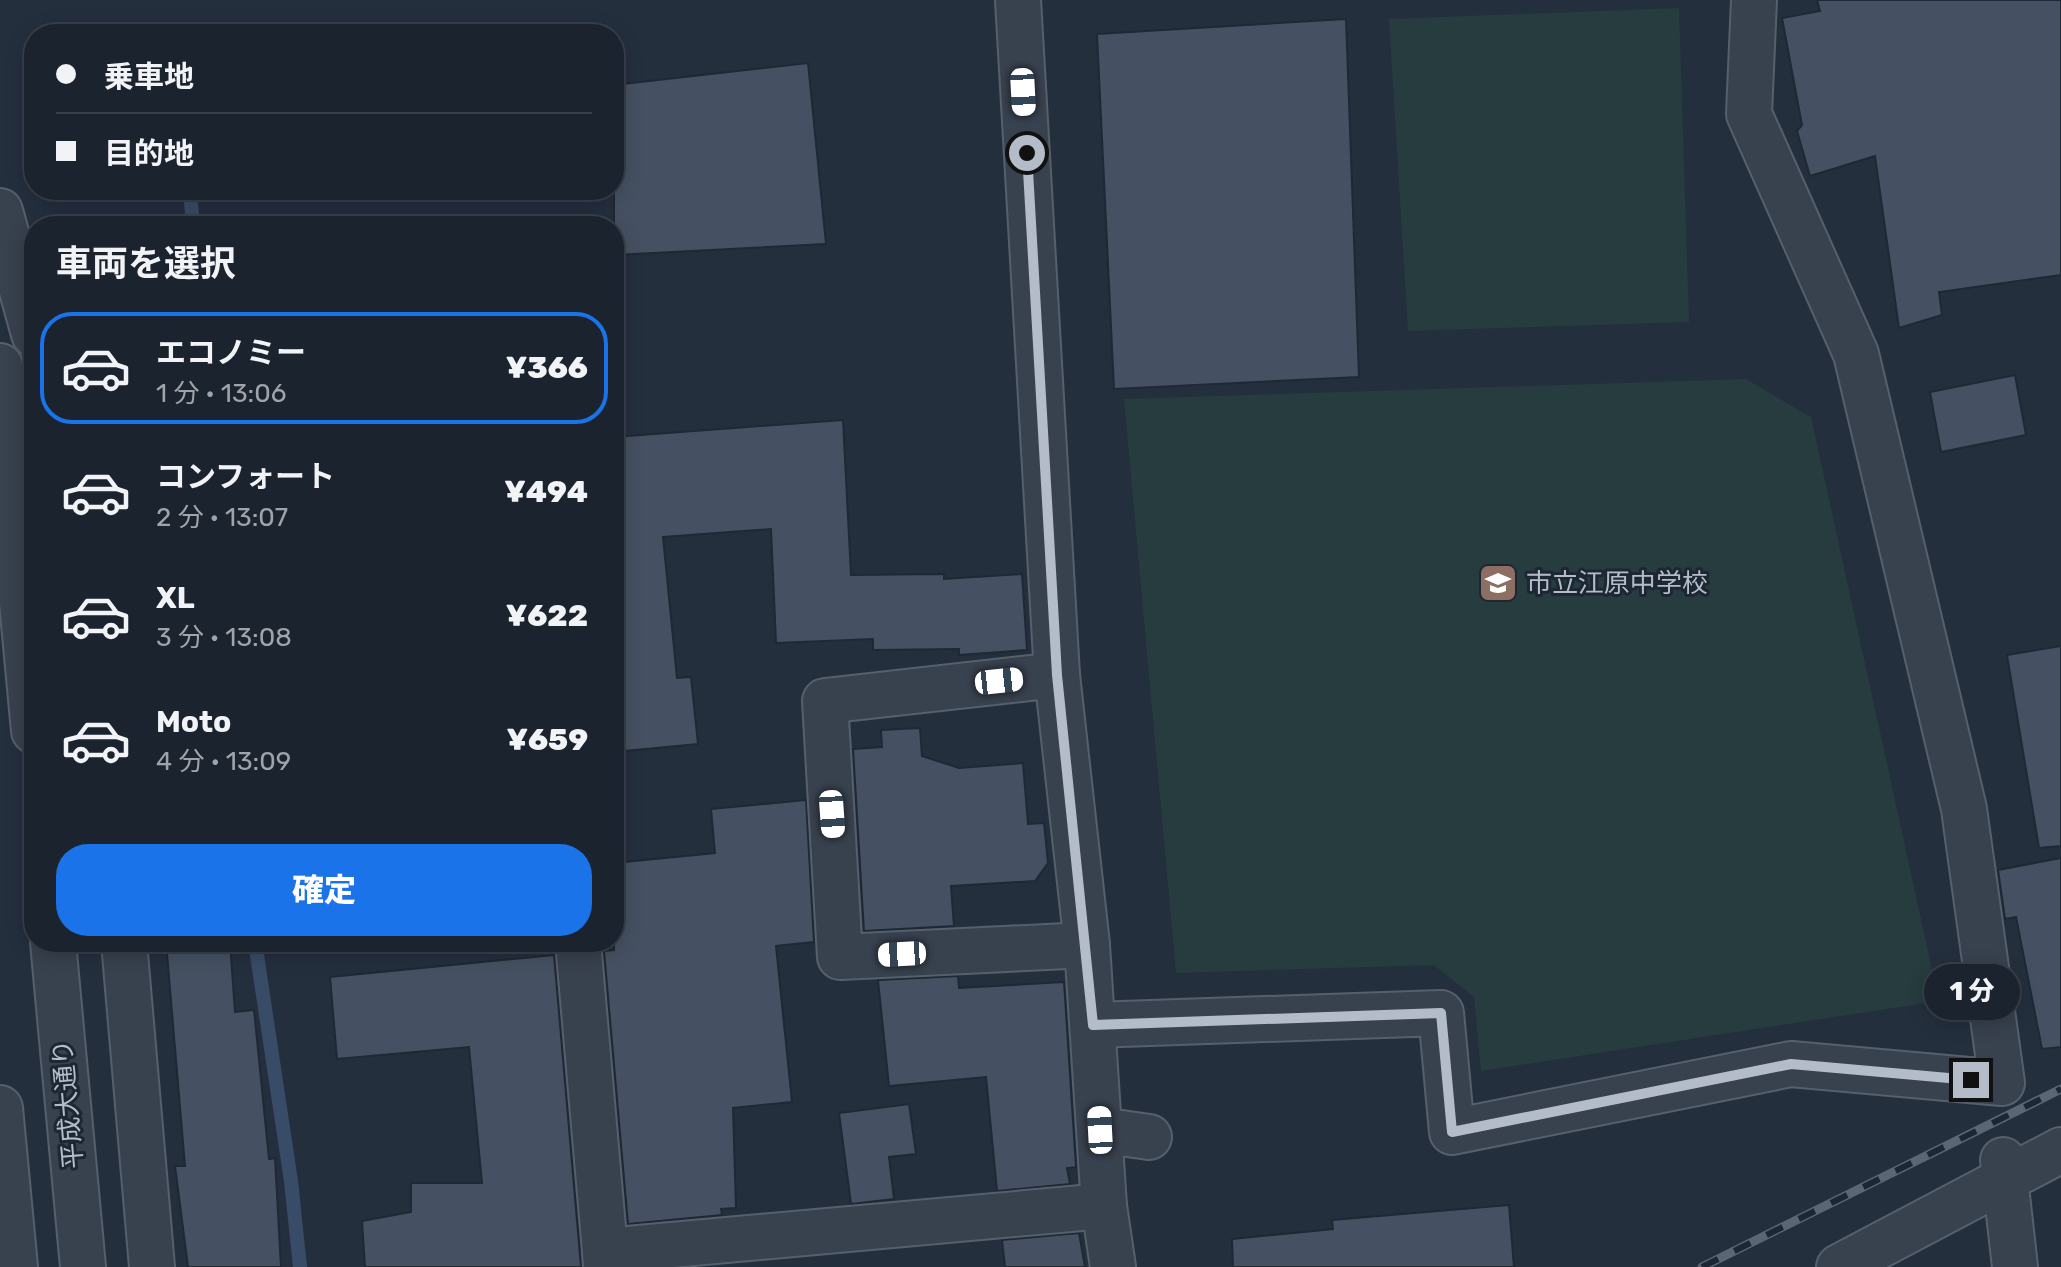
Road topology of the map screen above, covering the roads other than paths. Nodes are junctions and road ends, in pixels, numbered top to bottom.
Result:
1 (1018, 0) edge
2 (1754, 0) edge
3 (0, 211) edge
4 (24, 298) edge
5 (0, 366) edge
6 (24, 624) edge
7 (1057, 675) junction
8 (1087, 945) junction
9 (54, 952) edge
10 (125, 952) edge
11 (579, 952) edge
12 (1093, 1025) junction
13 (0, 1108) edge
14 (1100, 1130) junction
15 (1149, 1137) dead end
16 (2061, 1150) edge
17 (2004, 1169) junction
18 (1104, 1206) junction
19 (606, 1259) edge
20 (15, 1267) edge
21 (83, 1267) edge
22 (152, 1267) edge
23 (1113, 1267) edge
24 (1839, 1267) edge
25 (2015, 1267) edge

1 - 7 street
2 - 12 street
3 - 4 street
5 - 6 street
7 - 8 street
7 - 8 street
8 - 12 street
9 - 21 street, 平成大通り
10 - 22 street
11 - 19 street
12 - 14 street
13 - 20 street
14 - 15 street
14 - 18 street
16 - 17 street
17 - 24 street
17 - 25 street
18 - 19 street
18 - 23 street

